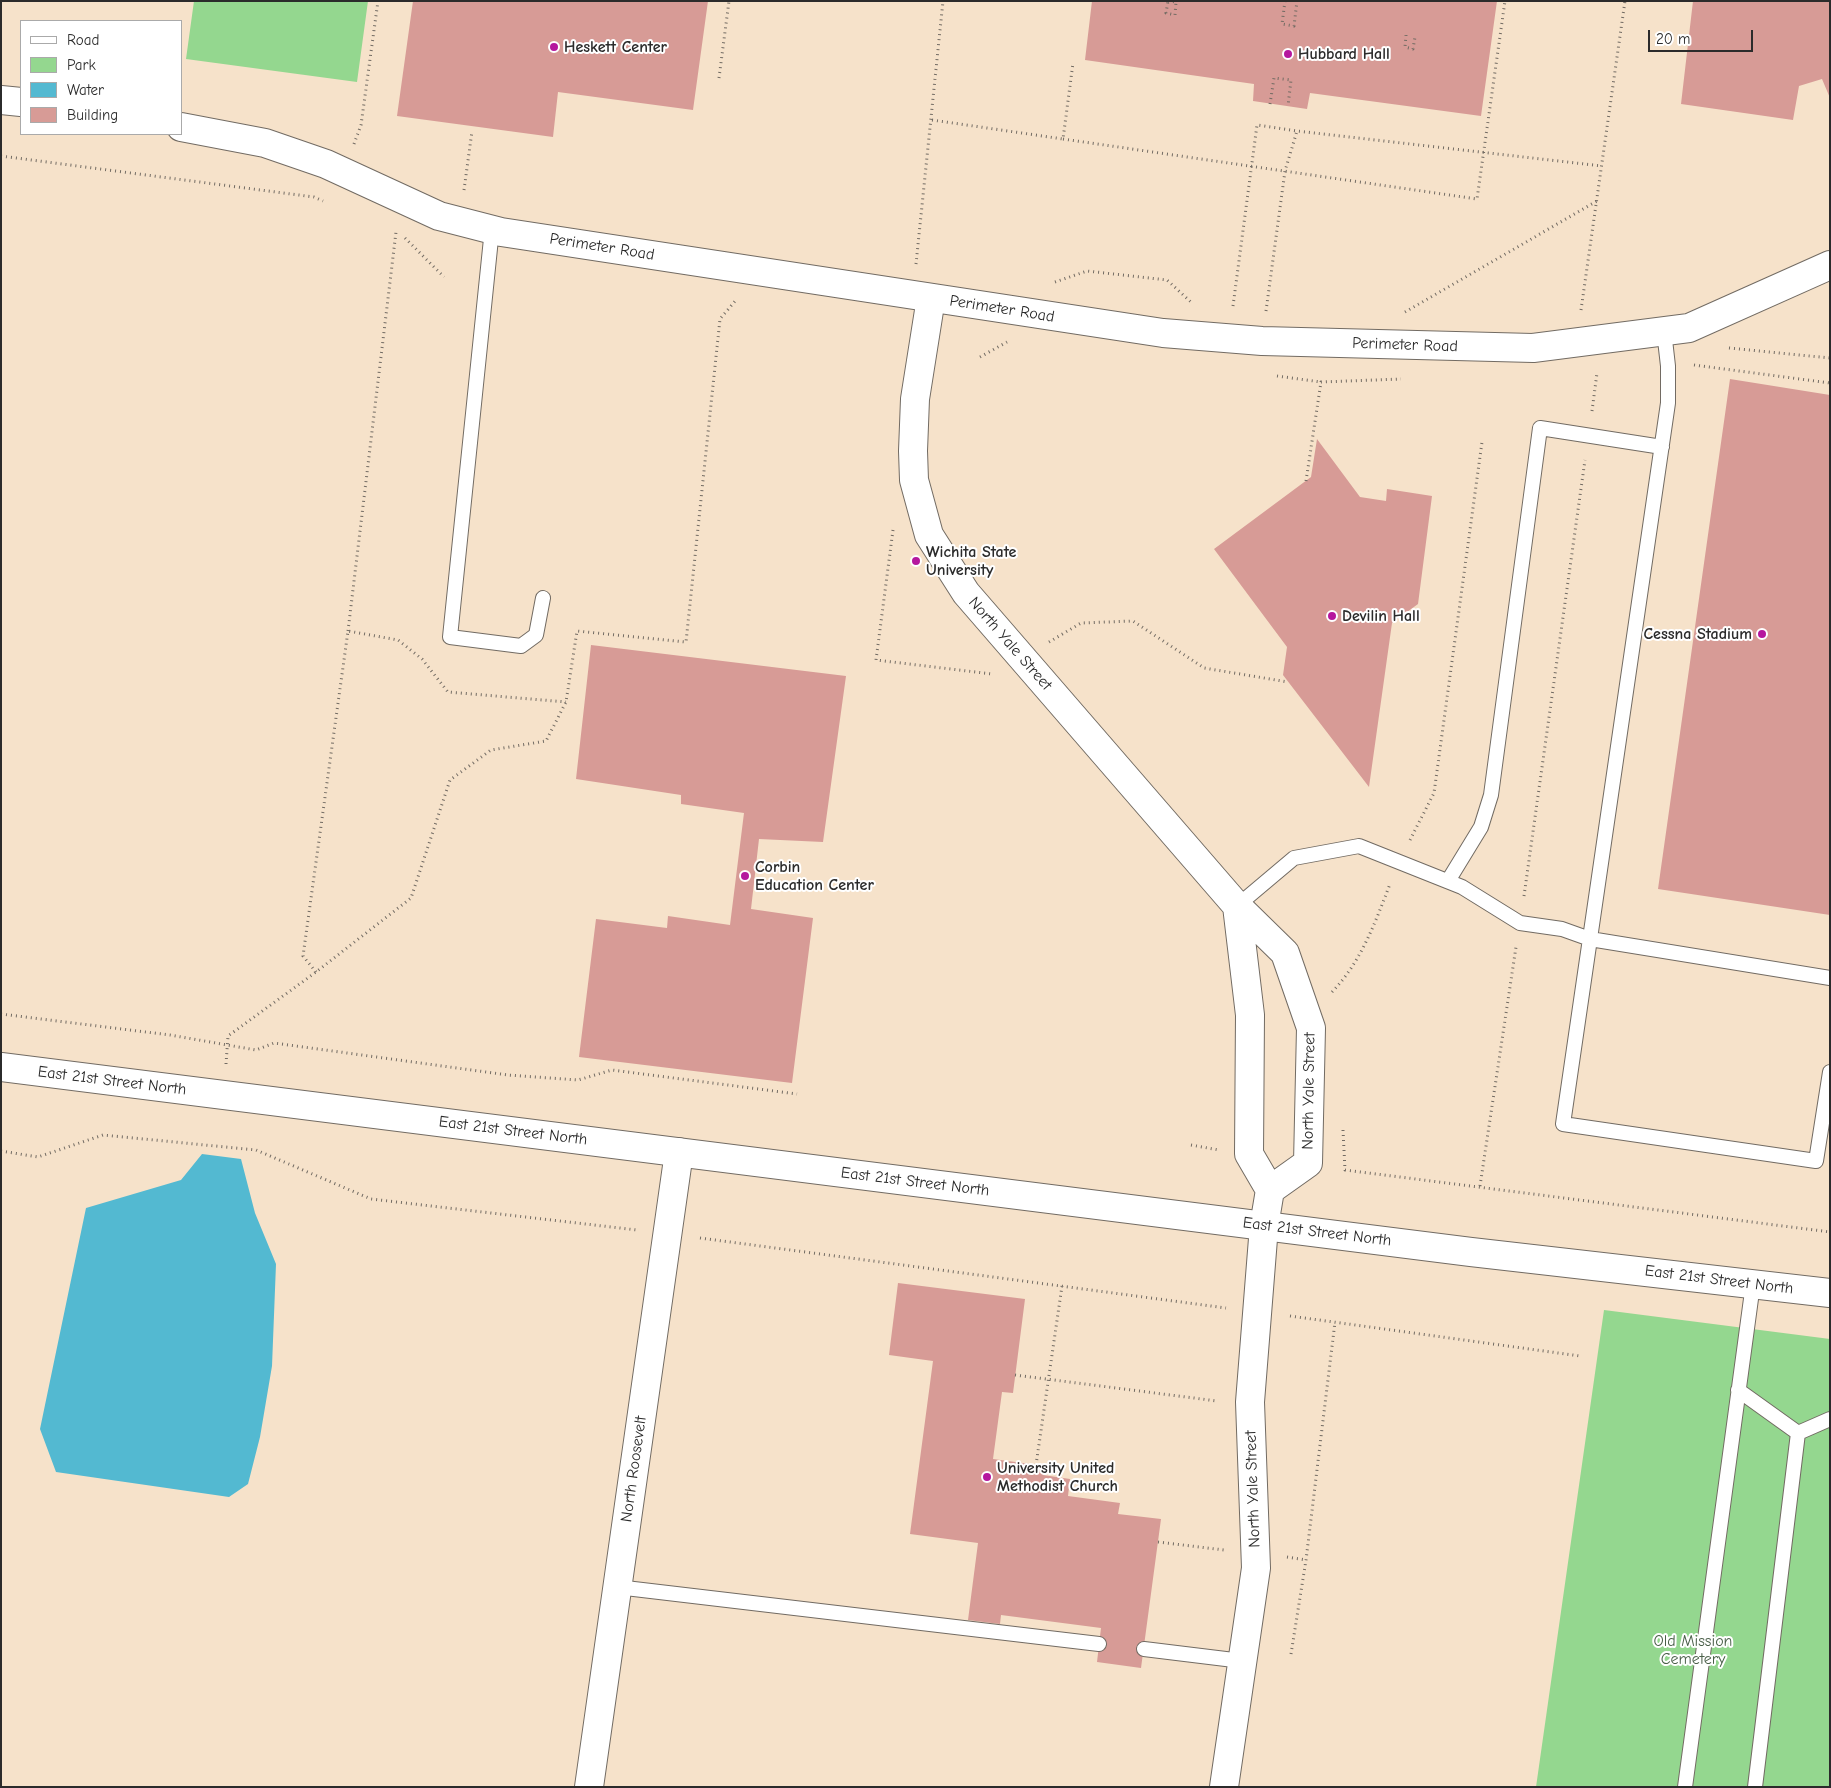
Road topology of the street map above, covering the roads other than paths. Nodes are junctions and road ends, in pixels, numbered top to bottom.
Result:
1 (1, 100) edge
2 (20, 102) edge
3 (182, 127) edge
4 (492, 229) junction
5 (1830, 265) edge
6 (931, 298) junction
7 (1664, 331) junction
8 (1662, 447) junction
9 (543, 598) dead end
10 (1448, 881) junction
11 (1237, 906) junction
12 (1590, 939) junction
13 (1830, 978) edge
14 (1, 1067) edge
15 (1830, 1072) edge
16 (679, 1152) junction
17 (1270, 1190) junction
18 (1264, 1226) junction
19 (1753, 1284) junction
20 (1830, 1293) edge
21 (1738, 1390) junction
22 (1830, 1420) edge
23 (1798, 1433) junction
24 (617, 1587) junction
25 (1099, 1644) dead end
26 (1144, 1649) dead end
27 (1242, 1661) junction
28 (589, 1787) edge
29 (1224, 1787) edge
30 (1685, 1787) edge
31 (1755, 1787) edge

1 - 2 street
3 - 4 street, Perimeter Road
4 - 6 street, Perimeter Road
4 - 9 lane
5 - 7 street, Perimeter Road
6 - 7 street, Perimeter Road
6 - 11 street, North Yale Street
7 - 8 lane
8 - 10 lane
8 - 12 lane
10 - 11 lane
10 - 12 lane
11 - 17 street
11 - 17 street, North Yale Street
12 - 13 lane
12 - 15 lane
14 - 16 street, East 21st Street North
16 - 18 street, East 21st Street North
16 - 24 street, North Roosevelt
17 - 18 street, North Yale Street
18 - 19 street, East 21st Street North
18 - 27 street, North Yale Street
19 - 20 street, East 21st Street North
19 - 21 lane
21 - 23 lane
21 - 30 lane
22 - 23 lane
23 - 31 lane
24 - 25 lane
24 - 28 street, North Roosevelt
26 - 27 lane
27 - 29 street, North Yale Street

